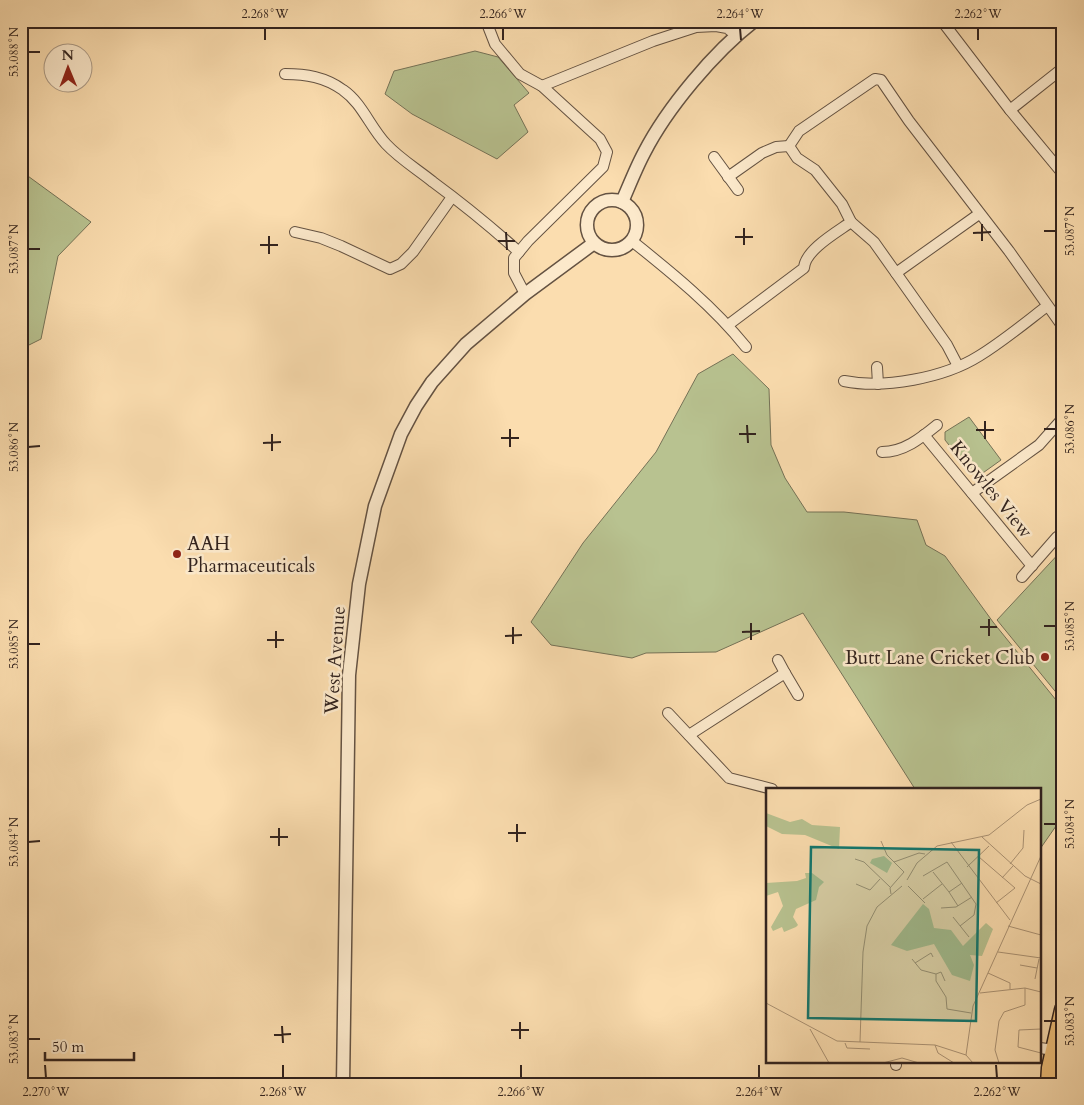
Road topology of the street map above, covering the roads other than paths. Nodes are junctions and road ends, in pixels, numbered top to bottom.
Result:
1 (486, 21) edge
2 (754, 21) edge
3 (942, 21) edge
4 (736, 35) junction
5 (1063, 68) edge
6 (285, 74) dead end
7 (542, 86) junction
8 (1010, 110) junction
9 (789, 146) junction
10 (714, 158) dead end
11 (1063, 174) edge
12 (728, 177) junction
13 (738, 190) dead end
14 (452, 197) junction
15 (622, 202) junction
16 (979, 214) junction
17 (851, 222) junction
18 (295, 232) dead end
19 (632, 241) junction
20 (594, 243) junction
21 (519, 252) junction
22 (896, 273) junction
23 (525, 294) junction
24 (1047, 306) junction
25 (728, 325) junction
26 (1063, 327) edge
27 (746, 347) dead end
28 (958, 366) junction
29 (877, 367) dead end
30 (844, 381) dead end
31 (878, 384) junction
32 (1063, 418) edge
33 (937, 425) dead end
34 (924, 435) junction
35 (882, 452) dead end
36 (972, 493) junction
37 (1057, 537) dead end
38 (1032, 566) junction
39 (1022, 577) dead end
40 (778, 660) dead end
41 (785, 673) junction
42 (798, 695) dead end
43 (668, 713) dead end
44 (689, 735) junction
45 (768, 788) edge
46 (1063, 1010) edge
47 (1047, 1049) edge
48 (343, 1084) edge
49 (1048, 1084) edge

1 - 7 street
2 - 4 street
3 - 8 street
4 - 7 street
4 - 15 street
5 - 8 street
6 - 14 street
7 - 21 street
8 - 11 street
9 - 12 street
9 - 16 street
9 - 17 street
10 - 12 street
12 - 13 street
14 - 18 street
14 - 21 street
15 - 19 street
15 - 20 street
16 - 22 street
16 - 24 street
17 - 22 street
17 - 25 street
19 - 20 street
19 - 25 street
20 - 23 street, West Avenue
21 - 23 street
22 - 28 street
23 - 48 street, West Avenue
24 - 26 street
24 - 28 street
25 - 27 street
28 - 31 street
29 - 31 street
30 - 31 street
32 - 36 street
33 - 34 street, Knowles View
34 - 35 street, Knowles View
34 - 36 street, Knowles View
36 - 38 street, Knowles View
37 - 38 street, Knowles View
38 - 39 street, Knowles View
40 - 41 street
41 - 42 street
41 - 44 street
43 - 44 street
44 - 45 street
46 - 47 highway
47 - 49 highway

